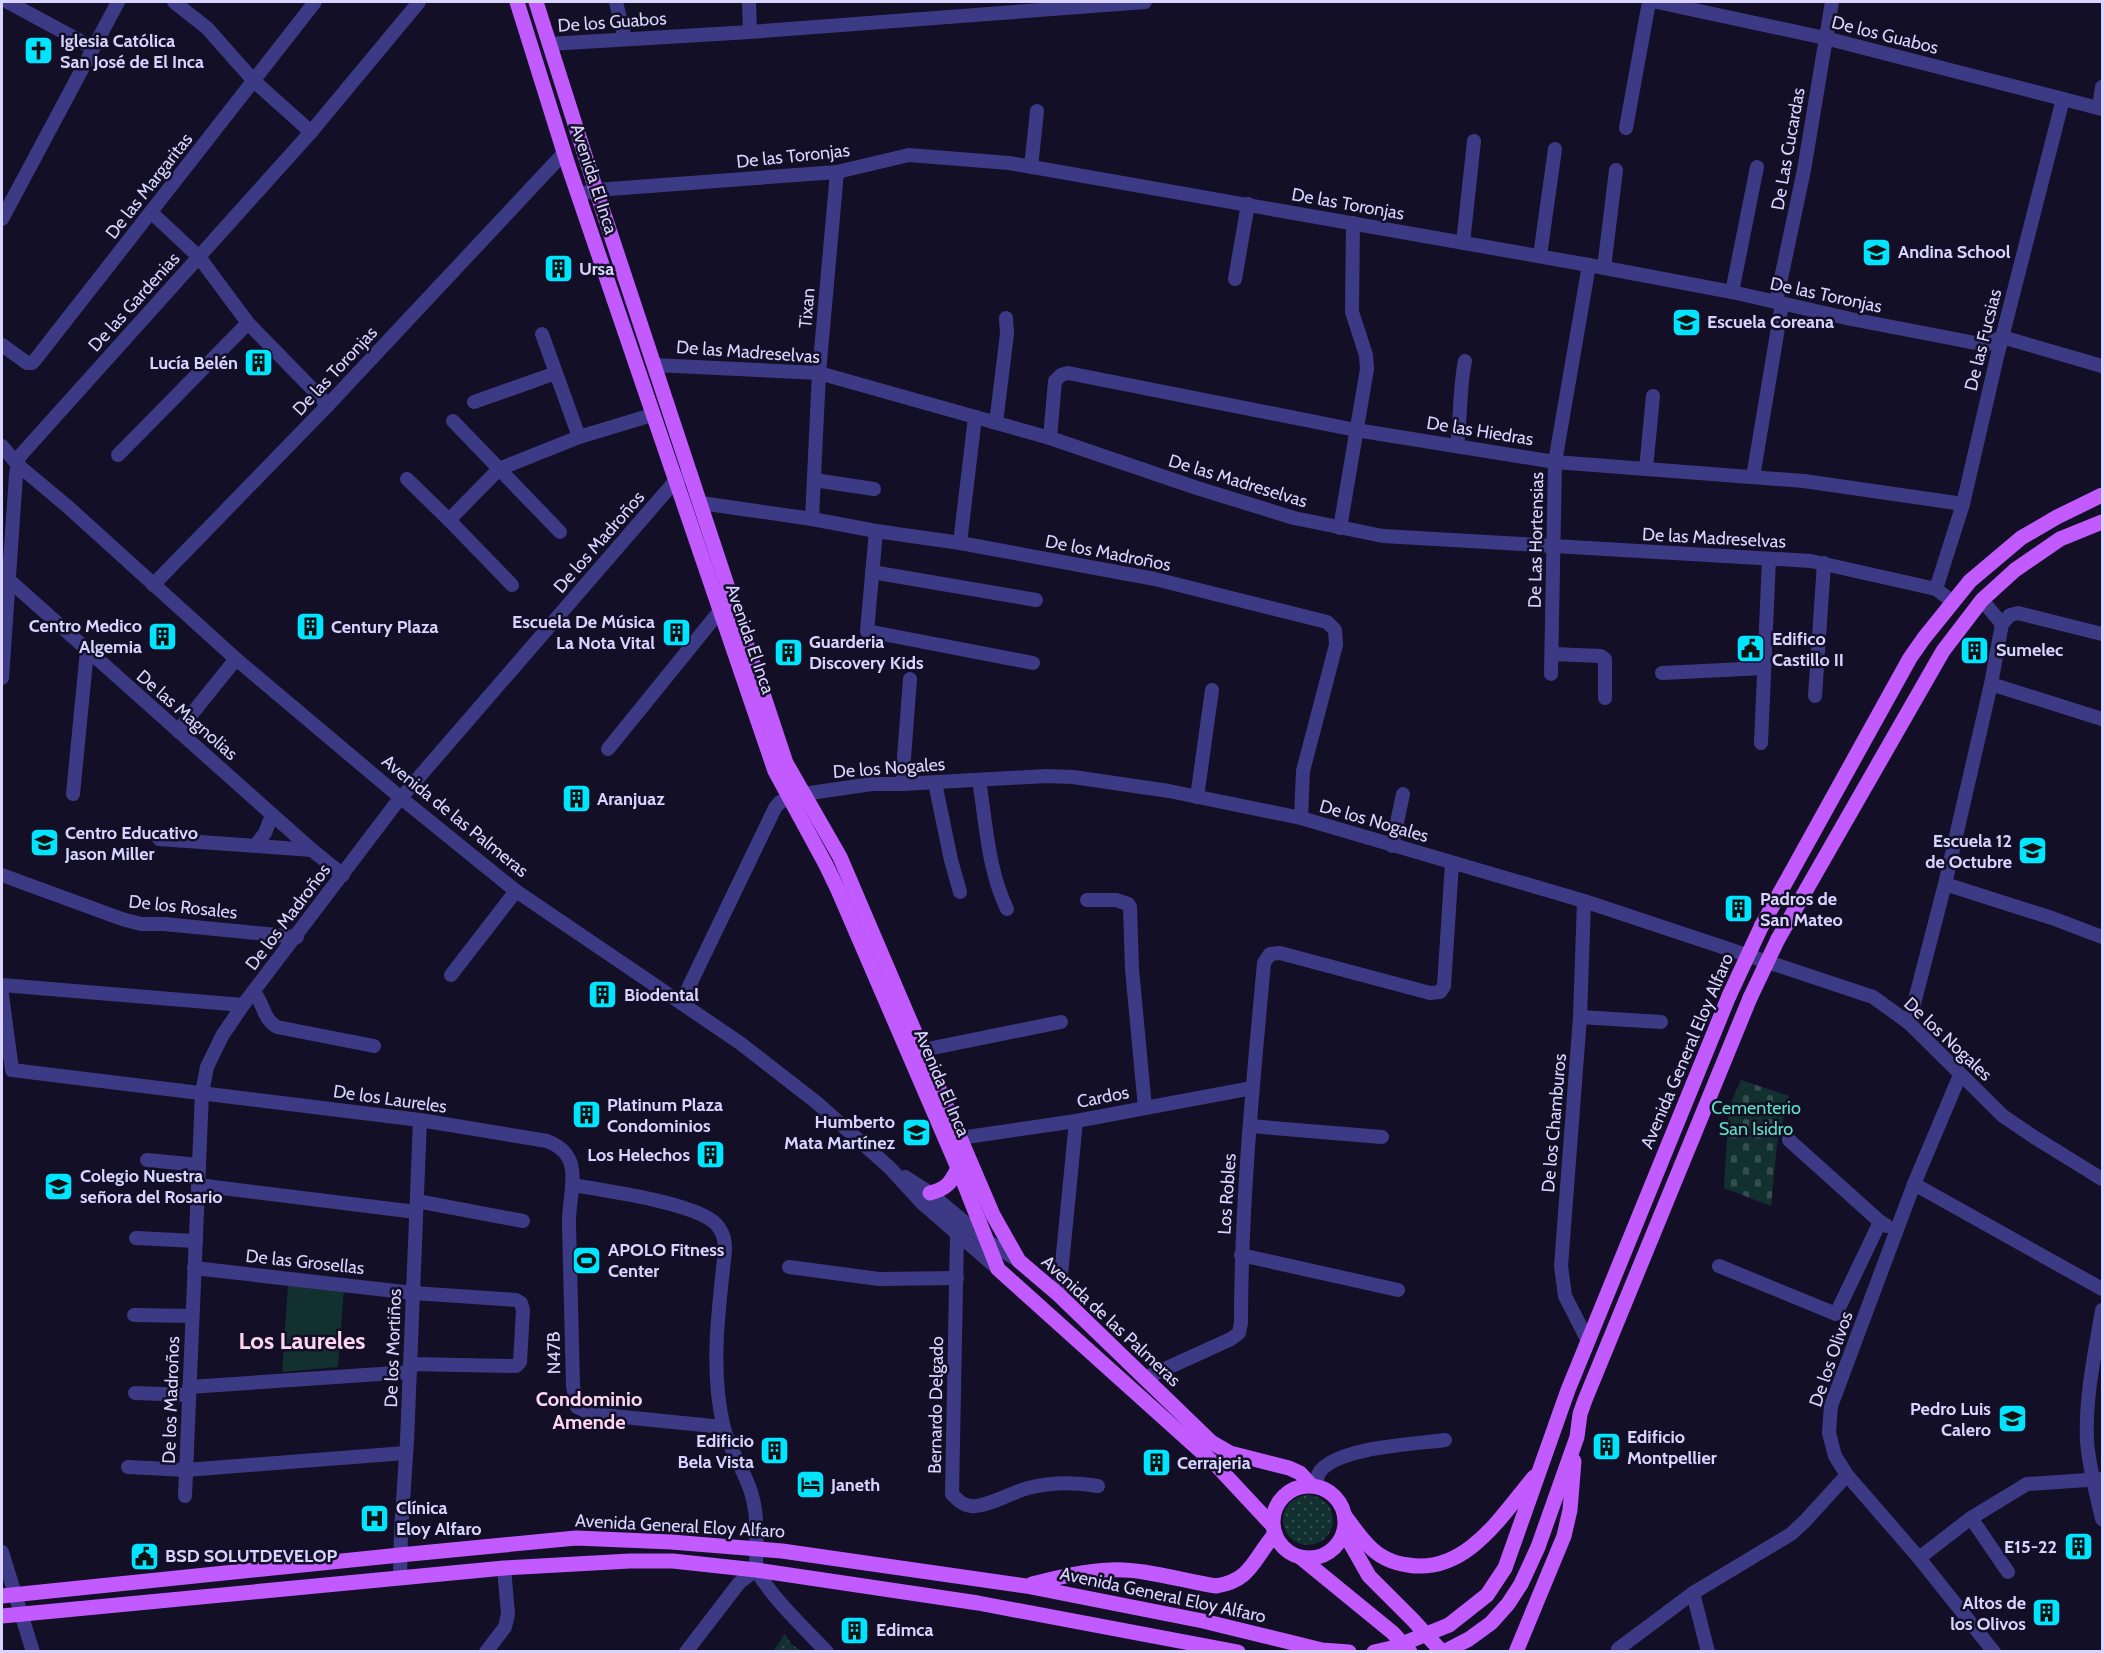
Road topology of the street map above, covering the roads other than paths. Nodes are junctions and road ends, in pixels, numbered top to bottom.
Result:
1 (8, 2) edge
2 (118, 2) edge
3 (174, 2) edge
4 (315, 2) edge
5 (419, 2) edge
6 (517, 2) edge
7 (536, 2) edge
8 (616, 2) edge
9 (749, 2) edge
10 (1145, 2) edge
11 (1649, 2) edge
12 (1657, 2) edge
13 (1832, 2) edge
14 (750, 32) junction
15 (1825, 38) junction
16 (626, 39) junction
17 (549, 44) junction
18 (93, 48) junction
19 (254, 81) junction
20 (2103, 87) edge
21 (2063, 99) junction
22 (2101, 108) edge
23 (1036, 111) dead end
24 (1626, 128) dead end
25 (311, 132) junction
26 (1474, 141) dead end
27 (1555, 149) dead end
28 (564, 153) junction
29 (1031, 167) junction
30 (1758, 167) dead end
31 (1616, 170) dead end
32 (837, 172) junction
33 (596, 190) junction
34 (578, 195) junction
35 (1248, 204) junction
36 (152, 213) junction
37 (2, 219) edge
38 (1353, 223) junction
39 (1462, 243) junction
40 (1540, 256) junction
41 (199, 257) junction
42 (1588, 265) junction
43 (1604, 268) junction
44 (1235, 279) dead end
45 (1732, 292) junction
46 (1779, 303) junction
47 (1006, 318) dead end
48 (248, 323) junction
49 (542, 334) dead end
50 (2002, 337) junction
51 (2, 345) edge
52 (1465, 361) dead end
53 (654, 365) junction
54 (2103, 366) edge
55 (556, 373) junction
56 (819, 373) junction
57 (1653, 396) dead end
58 (474, 402) dead end
59 (328, 405) junction
60 (652, 415) junction
61 (975, 417) junction
62 (453, 421) dead end
63 (996, 423) junction
64 (1356, 430) junction
65 (579, 437) junction
66 (1050, 438) junction
67 (2, 446) edge
68 (1457, 446) junction
69 (118, 455) dead end
70 (2, 460) edge
71 (1555, 462) junction
72 (18, 465) junction
73 (499, 469) junction
74 (1646, 469) junction
75 (692, 474) junction
76 (1752, 477) junction
77 (407, 479) dead end
78 (676, 480) junction
79 (814, 480) junction
80 (874, 489) dead end
81 (2103, 495) edge
82 (701, 503) junction
83 (1963, 504) junction
84 (812, 519) junction
85 (449, 520) junction
86 (2103, 522) edge
87 (1340, 528) junction
88 (876, 531) junction
89 (560, 532) dead end
90 (960, 543) junction
91 (1553, 546) junction
92 (1769, 559) junction
93 (1824, 563) junction
94 (872, 572) junction
95 (9, 580) junction
96 (153, 585) junction
97 (512, 585) dead end
98 (1936, 589) junction
99 (1036, 600) dead end
100 (1982, 600) junction
101 (1953, 603) junction
102 (720, 612) junction
103 (2002, 624) junction
104 (2103, 634) edge
105 (87, 651) junction
106 (1552, 654) junction
107 (237, 659) junction
108 (1034, 663) dead end
109 (1764, 668) junction
110 (1662, 673) dead end
111 (1551, 674) dead end
112 (2, 678) edge
113 (910, 679) dead end
114 (1991, 684) junction
115 (1212, 690) dead end
116 (1815, 696) dead end
117 (1605, 698) dead end
118 (2103, 718) edge
119 (178, 731) junction
120 (1761, 744) dead end
121 (608, 749) dead end
122 (979, 780) junction
123 (936, 783) junction
124 (902, 784) junction
125 (73, 794) dead end
126 (1403, 794) dead end
127 (796, 796) junction
128 (1197, 797) junction
129 (401, 798) junction
130 (272, 814) junction
131 (1300, 818) junction
132 (159, 839) dead end
133 (255, 846) junction
134 (1392, 846) junction
135 (312, 850) junction
136 (1452, 863) junction
137 (2, 875) edge
138 (343, 875) junction
139 (1945, 884) junction
140 (516, 891) junction
141 (960, 892) dead end
142 (1087, 900) dead end
143 (1584, 901) junction
144 (1007, 909) dead end
145 (297, 937) junction
146 (2103, 937) edge
147 (452, 975) dead end
148 (2, 985) edge
149 (254, 992) junction
150 (2, 995) edge
151 (681, 1003) junction
152 (243, 1005) junction
153 (1581, 1017) junction
154 (1061, 1022) dead end
155 (1661, 1022) dead end
156 (1909, 1023) junction
157 (374, 1046) dead end
158 (923, 1050) junction
159 (1960, 1075) junction
160 (1252, 1088) junction
161 (202, 1093) junction
162 (1145, 1108) junction
163 (420, 1120) junction
164 (1076, 1121) junction
165 (1250, 1126) junction
166 (1382, 1137) dead end
167 (960, 1138) junction
168 (1789, 1140) dead end
169 (147, 1160) dead end
170 (199, 1166) junction
171 (890, 1168) junction
172 (958, 1168) junction
173 (2103, 1179) edge
174 (1914, 1184) junction
175 (198, 1185) junction
176 (572, 1185) junction
177 (930, 1193) junction
178 (416, 1206) junction
179 (523, 1221) dead end
180 (1880, 1222) junction
181 (1897, 1232) junction
182 (957, 1235) junction
183 (136, 1238) dead end
184 (196, 1241) junction
185 (983, 1248) junction
186 (1241, 1255) junction
187 (1019, 1261) junction
188 (1719, 1266) dead end
189 (789, 1267) dead end
190 (194, 1268) junction
191 (998, 1269) joint
192 (956, 1274) junction
193 (2103, 1289) edge
194 (1398, 1290) dead end
195 (413, 1293) junction
196 (1059, 1295) junction
197 (2103, 1310) edge
198 (134, 1315) dead end
199 (192, 1316) junction
200 (1588, 1341) junction
201 (410, 1368) junction
202 (1145, 1378) junction
203 (188, 1391) junction
204 (135, 1393) dead end
205 (723, 1427) junction
206 (1577, 1437) junction
207 (1445, 1440) dead end
208 (405, 1453) junction
209 (128, 1467) dead end
210 (186, 1470) junction
211 (1540, 1470) junction
212 (1847, 1475) junction
213 (2098, 1479) edge
214 (1098, 1486) dead end
215 (1314, 1486) junction
216 (185, 1496) dead end
217 (1345, 1516) junction
218 (1971, 1518) junction
219 (2103, 1519) edge
220 (1274, 1530) junction
221 (1344, 1532) junction
222 (756, 1548) junction
223 (2, 1552) edge
224 (400, 1555) junction
225 (1300, 1557) junction
226 (1919, 1558) junction
227 (504, 1568) junction
228 (756, 1570) junction
229 (2008, 1572) dead end
230 (400, 1578) junction
231 (1026, 1586) junction
232 (1693, 1593) junction
233 (9, 1596) edge
234 (22, 1614) junction
235 (2, 1616) edge
236 (1201, 1644) junction
237 (1618, 1649) dead end
238 (33, 1652) edge
239 (486, 1652) edge
240 (686, 1652) edge
241 (827, 1652) edge
242 (1215, 1652) edge
243 (1238, 1652) edge
244 (1349, 1652) edge
245 (1374, 1652) edge
246 (1410, 1652) edge
247 (1443, 1652) edge
248 (1516, 1652) edge
249 (1708, 1652) edge
250 (1994, 1652) edge

1 - 18 street
2 - 18 street
3 - 19 street
4 - 19 street, De las Margaritas
5 - 25 street, De las Gardenias
6 - 28 main road, Avenida El Inca
7 - 17 main road, Avenida El Inca
8 - 16 street
9 - 14 street
10 - 14 street, De los Guabos
11 - 24 street
12 - 15 street, De los Guabos
13 - 15 street, De Las Cucardas
14 - 16 street, De los Guabos
15 - 21 street, De los Guabos
15 - 46 street, De Las Cucardas
16 - 17 street, De los Guabos
17 - 33 main road, Avenida El Inca
18 - 37 street
19 - 25 street
19 - 36 street, De las Margaritas
20 - 22 street
21 - 22 street, De los Guabos
21 - 50 street, De las Fucsias
23 - 29 street
25 - 41 street, De las Gardenias
26 - 39 street
27 - 40 street
28 - 34 main road, Avenida El Inca
28 - 59 street, De las Toronjas
29 - 32 street, De las Toronjas
29 - 35 street, De las Toronjas
30 - 45 street
31 - 43 street
32 - 33 street, De las Toronjas
32 - 56 street, Tixan
33 - 34 street, De las Toronjas
33 - 53 main road, Avenida El Inca
34 - 60 main road, Avenida El Inca
35 - 38 street, De las Toronjas
35 - 44 street
36 - 41 street
36 - 51 street, De las Margaritas
38 - 39 street, De las Toronjas
38 - 64 street
39 - 40 street, De las Toronjas
40 - 42 street, De las Toronjas
41 - 48 street
41 - 72 street, De las Gardenias
42 - 43 street, De las Toronjas
42 - 71 street, De Las Hortensias
43 - 45 street, De las Toronjas
45 - 46 street, De las Toronjas
46 - 50 street, De las Toronjas
46 - 76 street, De Las Cucardas
47 - 63 street
48 - 59 street
48 - 69 street
49 - 55 street
50 - 54 street, De las Toronjas
50 - 83 street, De las Fucsias
52 - 68 street
53 - 56 street, De las Madreselvas
53 - 75 main road, Avenida El Inca
55 - 58 street
55 - 65 street
56 - 61 street, De las Madreselvas
56 - 79 street, Tixan
57 - 74 street
59 - 96 street, De las Toronjas
60 - 65 street
60 - 78 main road, Avenida El Inca
61 - 63 street, De las Madreselvas
61 - 90 street
62 - 73 street
63 - 66 street, De las Madreselvas
64 - 66 street, De las Hiedras
64 - 68 street, De las Hiedras
64 - 87 street
65 - 73 street
66 - 87 street, De las Madreselvas
67 - 72 street, Avenida de las Palmeras
68 - 71 street, De las Hiedras
70 - 72 street, Avenida de las Palmeras
71 - 74 street, De las Hiedras
71 - 91 street, De Las Hortensias
72 - 95 street, De las Gardenias
72 - 96 street, Avenida de las Palmeras
73 - 85 street
73 - 89 street
74 - 76 street, De las Hiedras
75 - 78 street, De los Madroños
75 - 82 main road, Avenida El Inca
76 - 83 street, De las Hiedras
77 - 85 street
78 - 102 main road, Avenida El Inca
78 - 129 street, De los Madroños
79 - 80 street
79 - 84 street, Tixan
81 - 101 main road, Avenida General Eloy Alfaro
82 - 84 street, De los Madroños
82 - 127 main road, Avenida El Inca
83 - 98 street, De las Fucsias
84 - 88 street, De los Madroños
85 - 97 street
86 - 100 main road, Avenida General Eloy Alfaro
87 - 91 street, De las Madreselvas
88 - 90 street, De los Madroños
88 - 94 street
90 - 131 street, De los Madroños
91 - 92 street, De las Madreselvas
91 - 106 street, De Las Hortensias
92 - 93 street, De las Madreselvas
92 - 109 street
93 - 98 street, De las Madreselvas
93 - 116 street
94 - 99 street
94 - 108 street
95 - 105 street, De las Magnolias
95 - 112 street, De las Gardenias
96 - 107 street, Avenida de las Palmeras
98 - 101 street
100 - 103 street
100 - 206 main road, Avenida General Eloy Alfaro, bridge
101 - 200 main road, Avenida General Eloy Alfaro, bridge
102 - 121 street
102 - 127 main road, Avenida El Inca
103 - 104 street
103 - 114 street
105 - 119 street, De las Magnolias
105 - 125 street
106 - 111 street, De Las Hortensias
106 - 117 street
107 - 119 street
107 - 129 street, Avenida de las Palmeras
109 - 110 street
109 - 120 street
113 - 124 street
114 - 118 street
114 - 139 street
115 - 128 street
119 - 130 street, De las Magnolias
122 - 123 street, De los Nogales
122 - 128 street, De los Nogales
122 - 144 street
123 - 124 street, De los Nogales
123 - 141 street
124 - 127 street, De los Nogales
126 - 134 street
127 - 151 street
127 - 158 main road, Avenida El Inca
127 - 172 main road, Avenida El Inca
128 - 131 street, De los Nogales
129 - 138 street, De los Madroños
129 - 140 street, Avenida de las Palmeras
130 - 133 street
130 - 135 street, De las Magnolias
131 - 134 street, De los Nogales
132 - 133 street
133 - 135 street
134 - 136 street, De los Nogales
135 - 138 street, De las Magnolias
136 - 143 street, De los Nogales
136 - 160 street, Los Robles
137 - 145 street, De los Rosales
138 - 145 street, De los Madroños
139 - 146 street
139 - 156 street
140 - 147 street
140 - 151 street, Avenida de las Palmeras
142 - 162 street
143 - 153 street, De los Chamburos
143 - 156 street, De los Nogales
145 - 149 street, De los Madroños
148 - 152 street
149 - 152 street, De los Madroños
149 - 157 street
150 - 161 street, De los Laureles
151 - 171 street, Avenida de las Palmeras
152 - 161 street, De los Madroños
153 - 155 street
153 - 200 street, De los Chamburos
154 - 158 street
156 - 159 street, De los Nogales
158 - 167 main road, Avenida El Inca
159 - 173 street, De los Nogales
159 - 174 street, De los Olivos
160 - 162 street, Cardos
160 - 165 street, Los Robles
161 - 163 street, De los Laureles
161 - 170 street, De los Madroños
162 - 164 street, Cardos
163 - 176 street, De los Laureles
163 - 178 street, De los Mortiños
164 - 167 street, Cardos
164 - 196 street
165 - 166 street
165 - 186 street, Los Robles
167 - 187 main road, Avenida El Inca
168 - 180 street
169 - 170 street
170 - 175 street, De los Madroños
171 - 177 street, Avenida de las Palmeras
171 - 182 street, Avenida de las Palmeras
172 - 177 main road
172 - 185 main road, Avenida El Inca
174 - 181 street, De los Olivos
174 - 193 street
175 - 178 street
175 - 184 street, De los Madroños
176 - 205 street
176 - 205 street, N47B
177 - 185 street, Avenida de las Palmeras
178 - 179 street
178 - 195 street, De los Mortiños
180 - 181 street
180 - 188 street
181 - 212 street, De los Olivos
182 - 185 street, Avenida de las Palmeras
182 - 192 street, Bernardo Delgado
183 - 184 street
184 - 190 street, De los Madroños
185 - 187 street, Avenida de las Palmeras
185 - 191 main road, Avenida El Inca
185 - 192 street
186 - 194 street
186 - 202 street, Los Robles
187 - 196 main road, Avenida de las Palmeras
189 - 192 street
190 - 195 street, De las Grosellas
190 - 199 street, De los Madroños
191 - 220 main road, Avenida de las Palmeras
192 - 214 street, Bernardo Delgado
195 - 201 street, De los Mortiños
195 - 201 street, De las Grosellas
196 - 202 main road, Avenida de las Palmeras
197 - 213 street
198 - 199 street
199 - 203 street, De los Madroños
200 - 211 main road, Avenida General Eloy Alfaro
201 - 203 street
201 - 208 street, De los Mortiños
202 - 215 main road, Avenida de las Palmeras
203 - 204 street
203 - 210 street, De los Madroños
205 - 222 street
206 - 247 main road, Avenida General Eloy Alfaro
206 - 248 main road
207 - 215 street
208 - 210 street
208 - 224 street, De los Mortiños
209 - 210 street
210 - 216 street, De los Madroños
211 - 217 main road, Avenida de las Palmeras
211 - 245 main road, Avenida General Eloy Alfaro, bridge
212 - 226 street, De los Olivos
212 - 232 street
213 - 218 street
213 - 219 street
215 - 217 main road, Avenida de las Palmeras
215 - 220 main road
217 - 221 main road
218 - 226 street
218 - 229 street
220 - 225 main road, Avenida de las Palmeras
220 - 231 main road
221 - 225 main road
221 - 247 main road
222 - 224 main road, Avenida General Eloy Alfaro
222 - 228 street
222 - 231 main road, Avenida General Eloy Alfaro
223 - 233 street
224 - 230 street, De los Mortiños
224 - 233 main road, Avenida General Eloy Alfaro
225 - 246 main road, Avenida de las Palmeras
226 - 250 street, De los Olivos
227 - 228 main road, Avenida General Eloy Alfaro
227 - 230 main road, Avenida General Eloy Alfaro
227 - 239 street
228 - 236 main road, Avenida General Eloy Alfaro
228 - 240 street
228 - 241 street
230 - 234 main road, Avenida General Eloy Alfaro
231 - 244 main road, Avenida General Eloy Alfaro
232 - 237 street
232 - 249 street
233 - 234 street
234 - 235 main road, Avenida General Eloy Alfaro
234 - 238 street
236 - 242 main road
236 - 243 main road, Avenida General Eloy Alfaro

